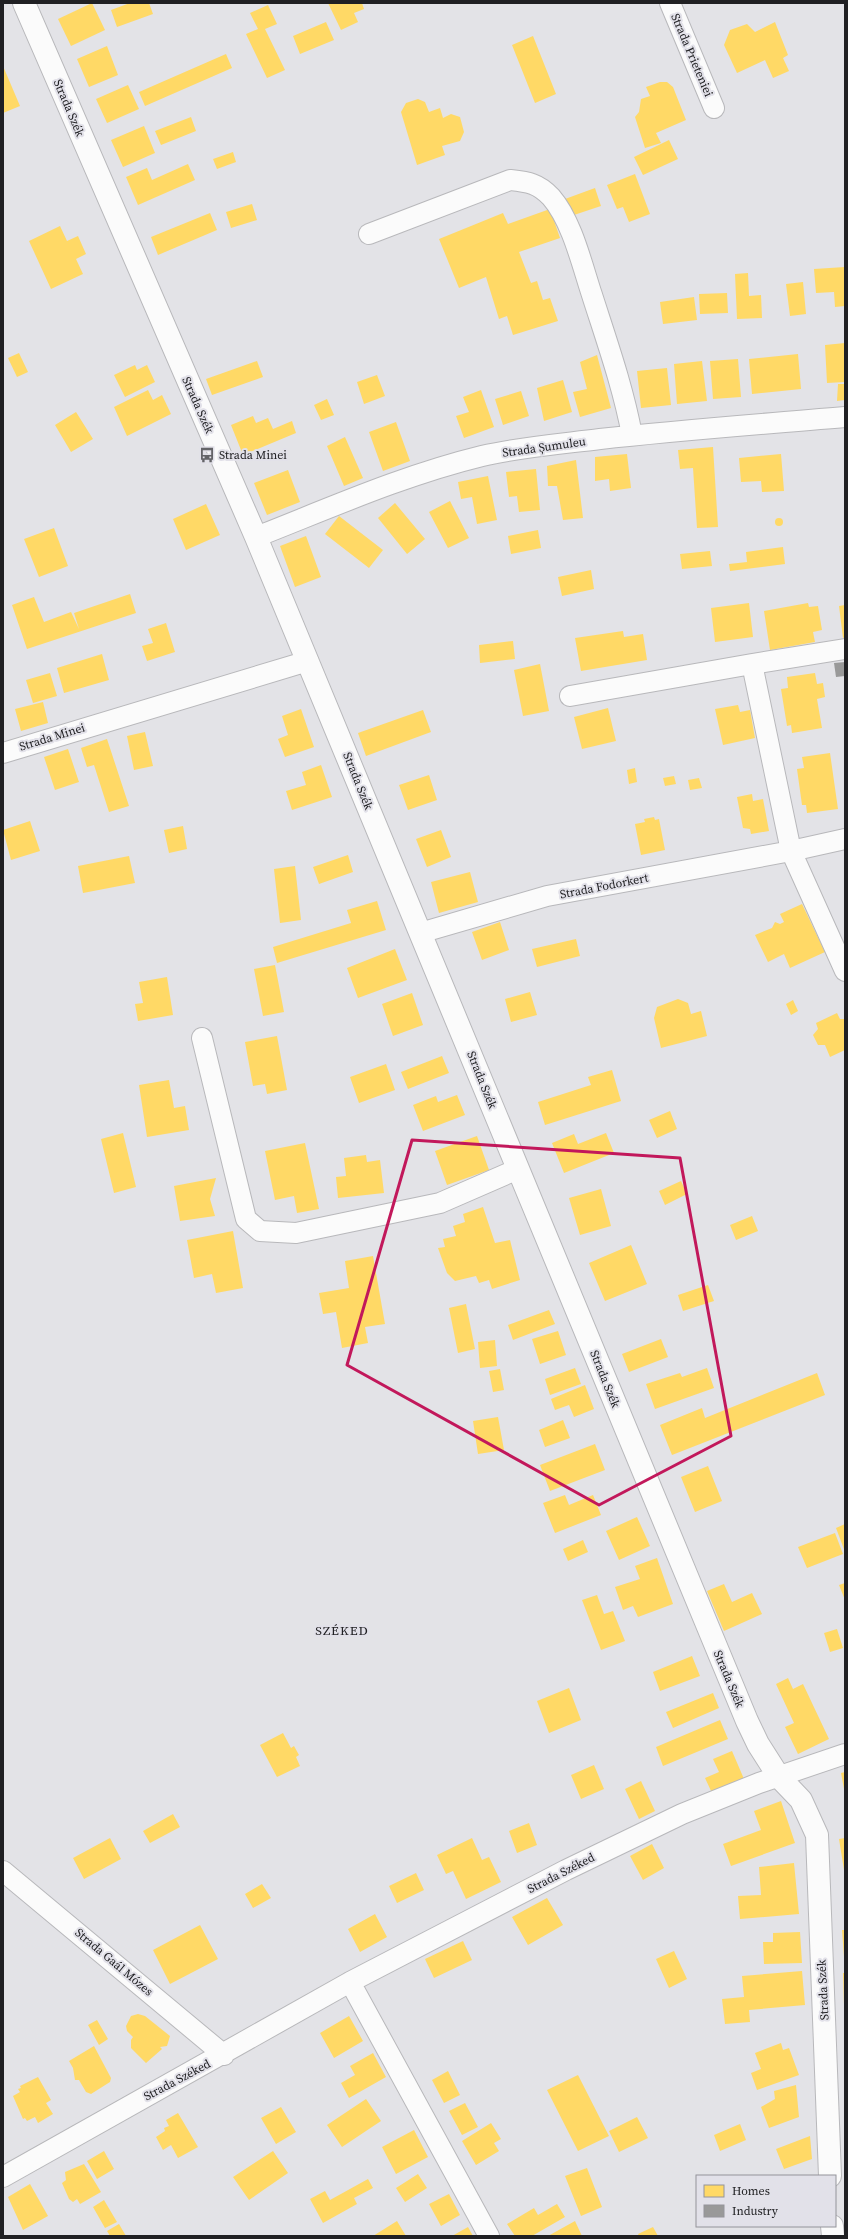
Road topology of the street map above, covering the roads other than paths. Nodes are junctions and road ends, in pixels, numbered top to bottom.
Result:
1 (25, 3) edge
2 (670, 3) edge
3 (714, 108) dead end
4 (369, 234) dead end
5 (845, 417) edge
6 (632, 436) junction
7 (256, 538) junction
8 (845, 649) edge
9 (308, 661) junction
10 (752, 664) junction
11 (570, 696) dead end
12 (3, 753) edge
13 (845, 839) edge
14 (791, 851) junction
15 (420, 933) junction
16 (845, 971) edge
17 (202, 1038) dead end
18 (518, 1169) junction
19 (845, 1754) edge
20 (779, 1777) junction
21 (3, 1871) edge
22 (350, 1982) junction
23 (224, 2055) junction
24 (830, 2175) edge
25 (3, 2177) edge
26 (489, 2236) edge

1 - 7 street, Strada Szék
2 - 3 street, Strada Prieteniei
4 - 6 street
5 - 6 street, Strada Șumuleu
6 - 7 street, Strada Șumuleu
7 - 9 street, Strada Szék
8 - 10 street
9 - 12 street, Strada Minei
9 - 15 street, Strada Szék
10 - 11 street
10 - 14 street
13 - 14 street, Strada Fodorkert
14 - 15 street, Strada Fodorkert
14 - 16 street
15 - 18 street, Strada Szék
17 - 18 street
18 - 20 street, Strada Szék
19 - 20 street
20 - 22 street, Strada Széked
20 - 24 street, Strada Szék
21 - 23 street, Strada Gaál Mózes
22 - 23 street, Strada Széked
22 - 26 street
23 - 25 street, Strada Széked

